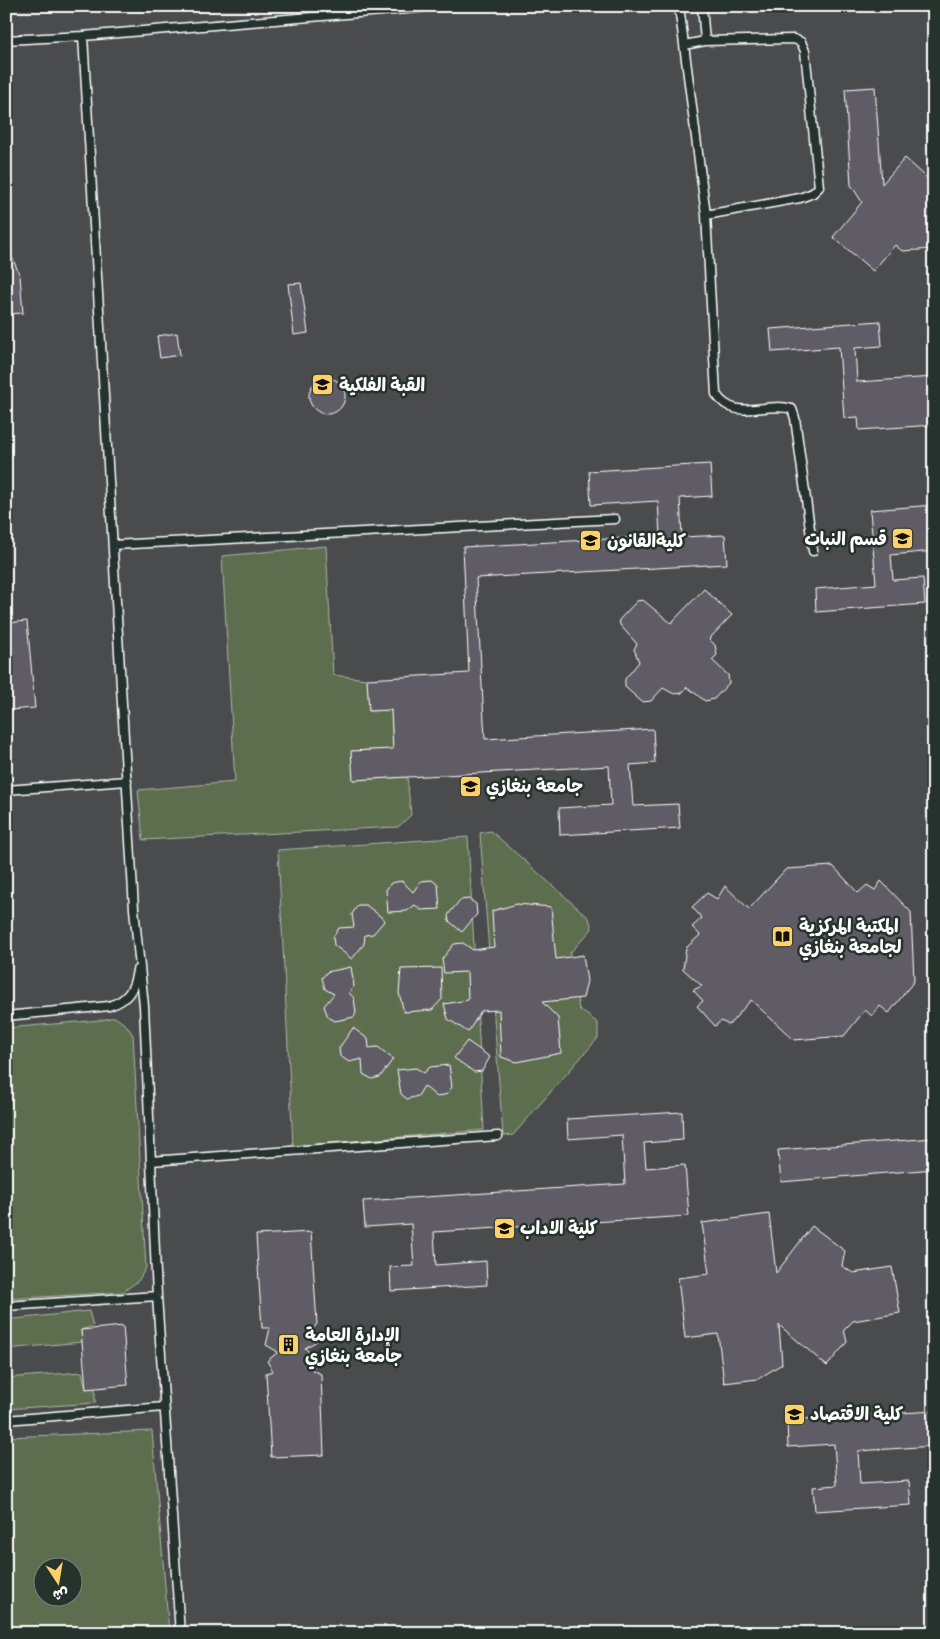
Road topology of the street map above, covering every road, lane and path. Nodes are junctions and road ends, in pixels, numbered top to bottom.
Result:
1 (442, 6) edge
2 (679, 6) edge
3 (702, 6) edge
4 (82, 36) junction
5 (6, 40) edge
6 (705, 41) junction
7 (684, 45) junction
8 (706, 215) junction
9 (615, 519) dead end
10 (113, 545) junction
11 (813, 551) dead end
12 (127, 781) junction
13 (6, 790) edge
14 (139, 960) junction
15 (6, 1016) edge
16 (498, 1136) dead end
17 (151, 1160) junction
18 (157, 1296) junction
19 (6, 1306) edge
20 (164, 1407) junction
21 (6, 1420) edge
22 (180, 1633) edge

1 - 4 lane
2 - 7 lane
3 - 6 lane
4 - 5 lane
4 - 10 lane
6 - 7 lane
6 - 8 lane
7 - 8 lane
8 - 11 lane
9 - 10 lane
10 - 12 lane
12 - 13 lane
12 - 14 lane
14 - 15 lane
14 - 17 lane
16 - 17 lane
17 - 18 lane
18 - 19 lane
18 - 20 lane
20 - 21 lane
20 - 22 lane

